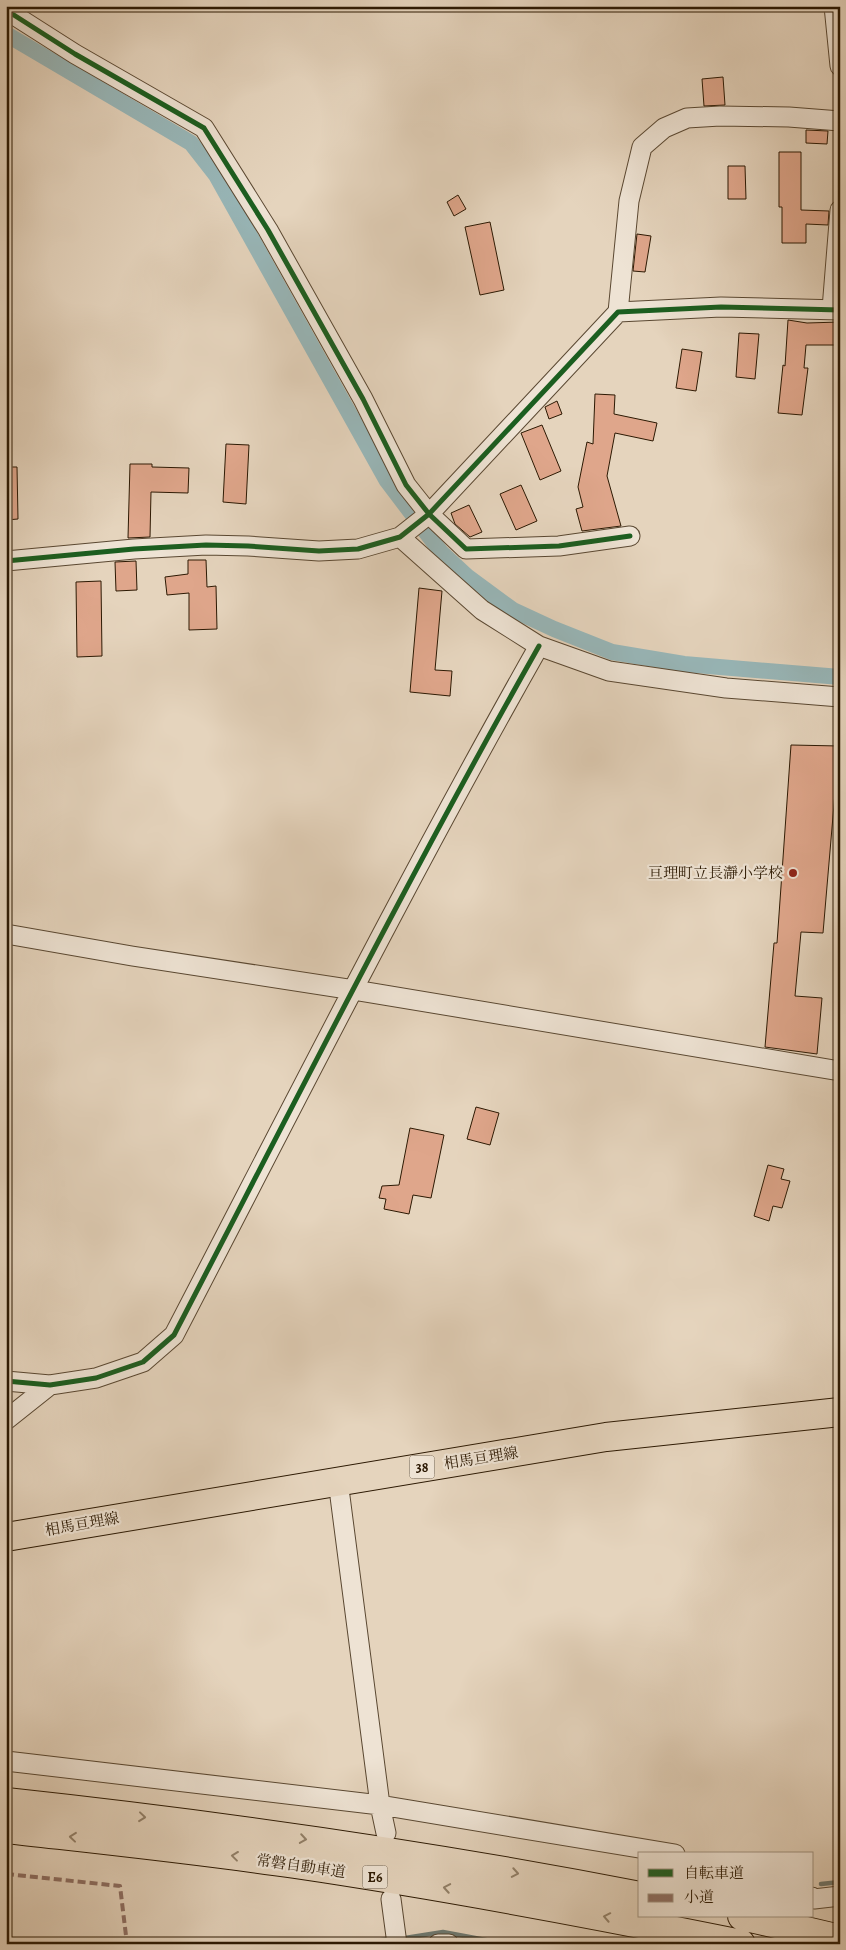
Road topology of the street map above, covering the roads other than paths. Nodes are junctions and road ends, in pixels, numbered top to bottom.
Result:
1 (834, 6) edge
2 (6, 10) edge
3 (840, 66) edge
4 (840, 121) edge
5 (840, 210) edge
6 (836, 310) edge
7 (618, 312) junction
8 (429, 514) junction
9 (630, 536) dead end
10 (400, 537) junction
11 (6, 561) edge
12 (539, 646) junction
13 (840, 698) edge
14 (6, 934) edge
15 (354, 990) junction
16 (840, 1071) edge
17 (6, 1381) edge
18 (50, 1385) junction
19 (840, 1412) edge
20 (6, 1420) edge
21 (338, 1481) junction
22 (6, 1537) edge
23 (6, 1761) edge
24 (6, 1802) edge
25 (380, 1805) junction
26 (6, 1829) edge
27 (386, 1833) dead end
28 (663, 1852) edge
29 (638, 1896) edge
30 (840, 1896) edge
31 (392, 1899) dead end
32 (814, 1901) edge
33 (751, 1918) edge
34 (840, 1938) edge
35 (397, 1944) edge
36 (438, 1944) edge
37 (449, 1944) edge
38 (741, 1944) edge

1 - 3 street
2 - 8 street
4 - 7 street
5 - 6 street
6 - 7 street
7 - 8 street
8 - 9 street
8 - 10 street
10 - 11 street
10 - 12 street
12 - 13 street
12 - 15 street
14 - 15 street
15 - 16 street
15 - 18 street
17 - 18 street
18 - 20 street
19 - 21 main road, 相馬亘理線 / 38
21 - 22 main road, 相馬亘理線 / 38
21 - 25 street
23 - 25 street
24 -> 29 main road, 常磐自動車道 / E6
25 - 27 street
25 - 28 street
38 -> 26 main road, 常磐自動車道 / E6
30 - 32 street
31 - 35 street
33 - 34 main road
36 - 37 street

